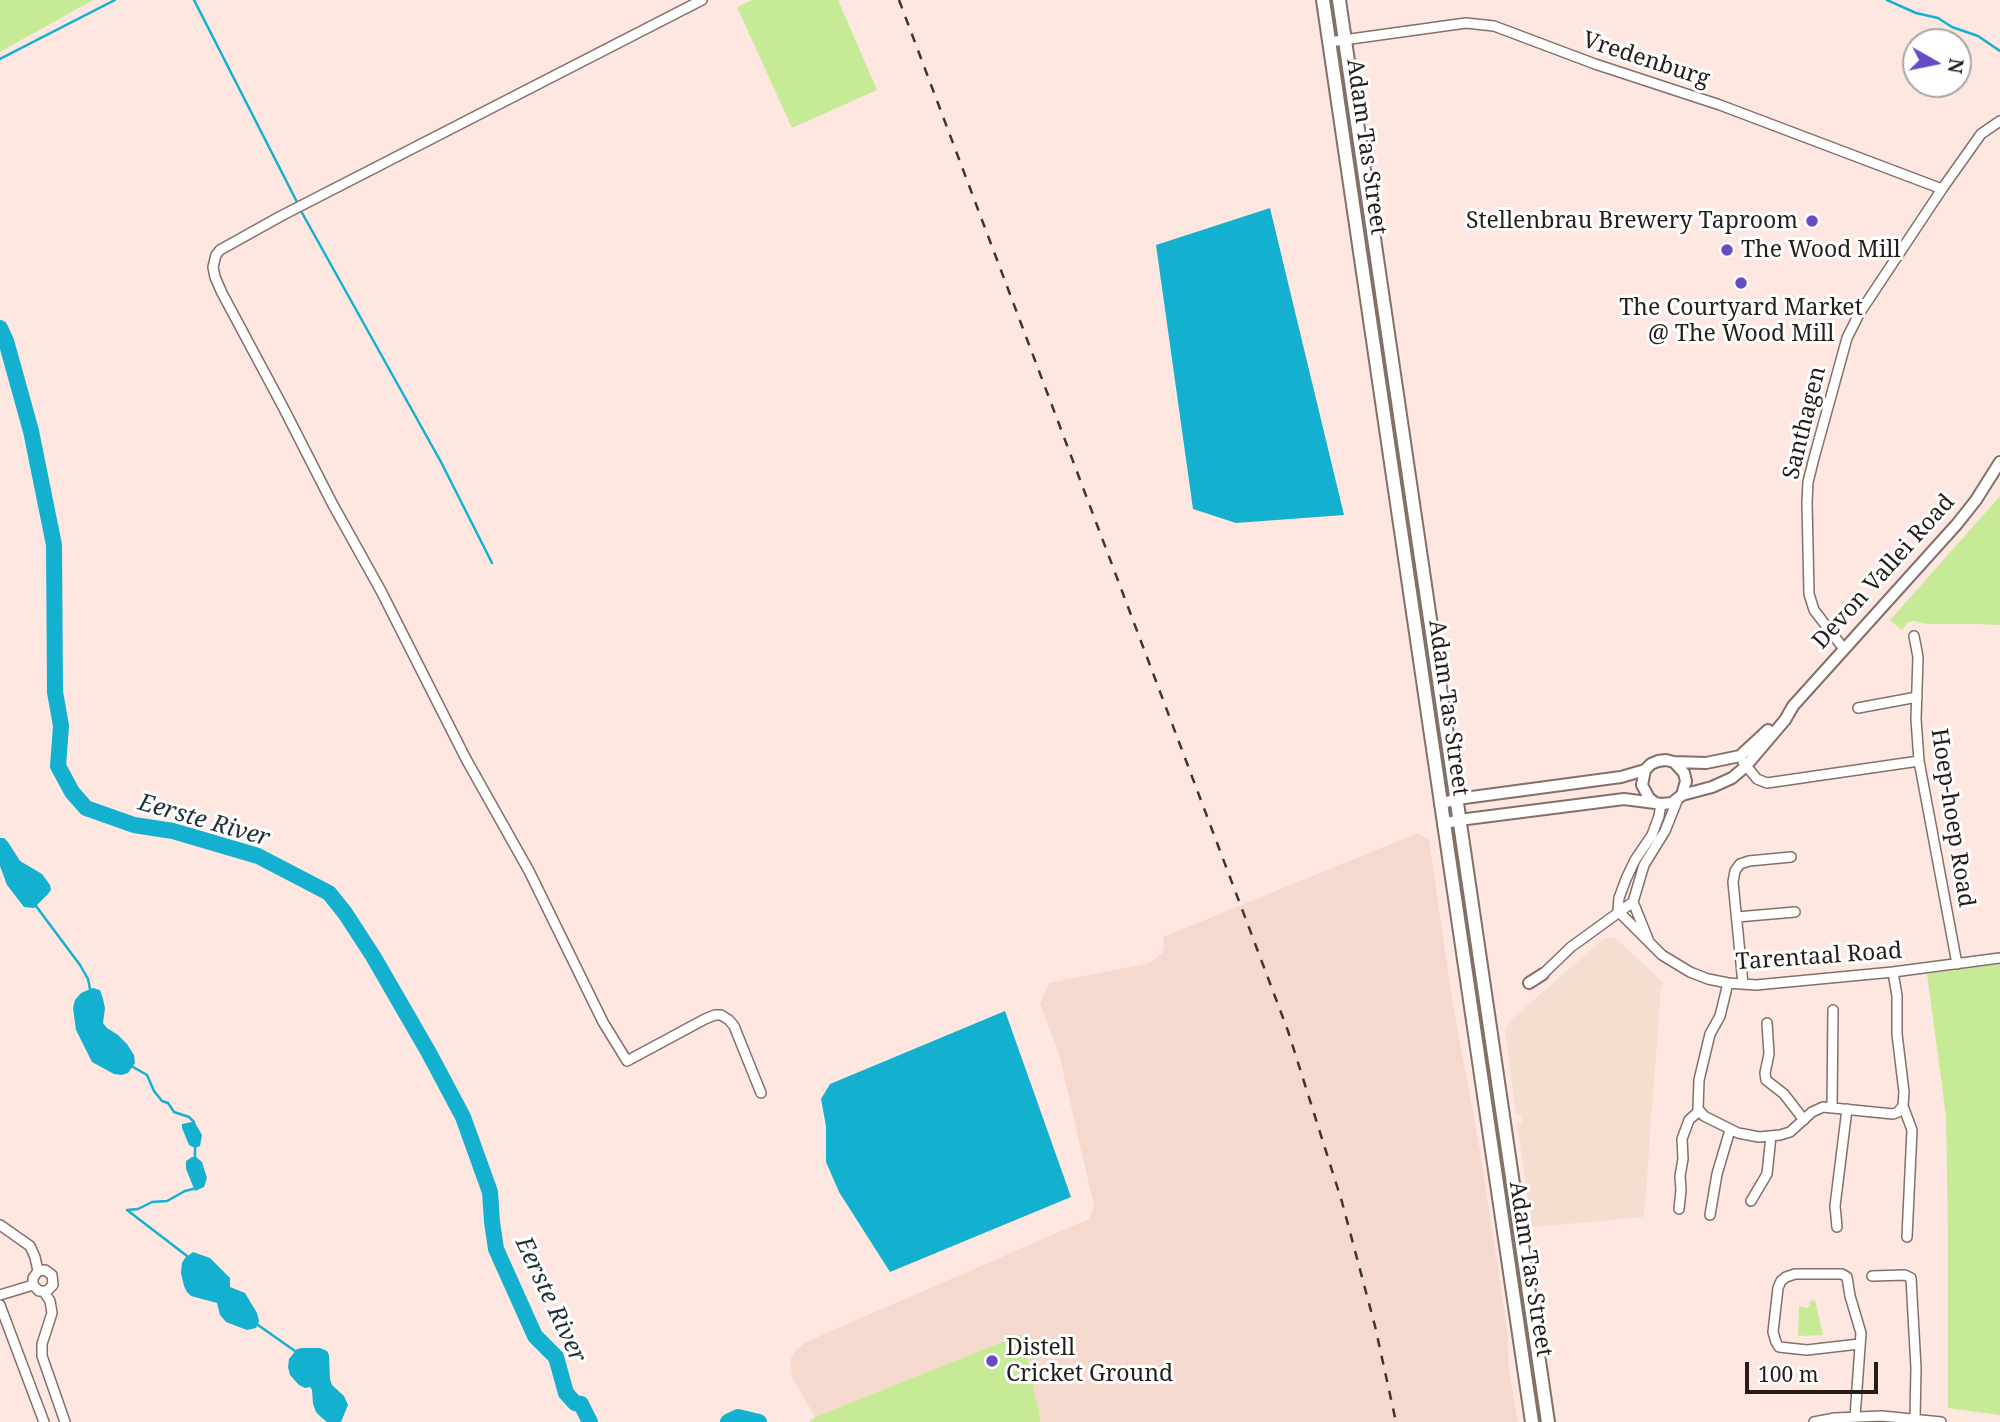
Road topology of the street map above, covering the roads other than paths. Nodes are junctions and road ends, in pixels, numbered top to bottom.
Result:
1 (702, 0) edge
2 (1323, 0) edge
3 (1339, 0) edge
4 (1345, 40) junction
5 (1329, 42) junction
6 (2000, 121) edge
7 (1942, 189) junction
8 (2000, 462) edge
9 (1914, 636) dead end
10 (1844, 649) junction
11 (1917, 697) junction
12 (1858, 708) dead end
13 (1919, 761) junction
14 (1674, 762) junction
15 (1742, 762) junction
16 (1645, 771) junction
17 (1680, 798) junction
18 (1457, 799) junction
19 (1440, 804) junction
20 (1658, 804) junction
21 (1460, 820) junction
22 (1443, 824) junction
23 (1791, 857) dead end
24 (1633, 902) junction
25 (1618, 911) junction
26 (1795, 912) dead end
27 (1737, 917) junction
28 (1650, 944) junction
29 (2000, 958) edge
30 (1957, 964) junction
31 (1893, 972) junction
32 (1543, 974) joint
33 (1529, 983) dead end
34 (1728, 983) junction
35 (1743, 984) junction
36 (1833, 1010) dead end
37 (1767, 1023) dead end
38 (761, 1093) dead end
39 (1903, 1106) junction
40 (1832, 1108) junction
41 (1847, 1109) junction
42 (1699, 1111) junction
43 (1804, 1120) junction
44 (1730, 1130) junction
45 (1771, 1136) junction
46 (1751, 1201) dead end
47 (1679, 1209) dead end
48 (1710, 1215) dead end
49 (0, 1225) edge
50 (1837, 1227) dead end
51 (1907, 1237) dead end
52 (37, 1271) junction
53 (1872, 1276) dead end
54 (33, 1284) junction
55 (44, 1292) junction
56 (0, 1295) edge
57 (0, 1306) edge
58 (1859, 1344) junction
59 (1855, 1417) junction
60 (1915, 1419) junction
61 (44, 1422) edge
62 (65, 1422) edge
63 (1532, 1422) edge
64 (1548, 1422) edge
65 (1814, 1422) edge
66 (1941, 1422) edge

1 - 38 street
2 - 5 main road, Adam Tas Street
3 - 4 main road, Adam Tas Street
4 - 5 street, Vredenburg
4 - 7 street, Vredenburg
4 - 18 main road, Adam Tas Street
5 - 19 main road, Adam Tas Street
6 - 7 street, Santhagen
7 - 10 street, Santhagen
8 - 10 street, Devon Vallei Road
9 - 11 street, Hoep-hoep Road
10 - 15 street, Devon Vallei Road
11 - 12 street
11 - 13 street, Hoep-hoep Road
13 - 15 street
13 - 30 street, Hoep-hoep Road
14 - 15 street
14 - 16 street
14 - 17 street
15 - 17 street, Devon Vallei Road
16 - 18 street
16 - 20 street
17 - 20 street
17 - 24 street
18 - 19 street
18 - 21 main road, Adam Tas Street
19 - 22 main road, Adam Tas Street
20 - 21 street
20 - 25 street
21 - 22 street
21 - 64 main road, Adam Tas Street
22 - 63 main road, Adam Tas Street
23 - 27 street
24 - 25 street
24 - 28 street
25 - 28 street, Tarentaal Road
25 - 32 street
26 - 27 street
27 - 35 street
28 - 34 street, Tarentaal Road
29 - 30 street, Tarentaal Road
30 - 31 street, Tarentaal Road
31 - 35 street, Tarentaal Road
31 - 39 street
32 - 33 street
34 - 35 street, Tarentaal Road
34 - 42 street
36 - 40 street
37 - 43 street
39 - 41 street
39 - 51 street
40 - 41 street
40 - 43 street
41 - 50 street
42 - 44 street
42 - 47 street
43 - 45 street
44 - 45 street
44 - 48 street
45 - 46 street
49 - 52 street
52 - 54 street
52 - 55 street
53 - 60 street
54 - 55 street
54 - 56 street
55 - 62 street
57 - 61 street
58 - 58 street
58 - 59 street
59 - 60 street
59 - 65 street
60 - 66 street

